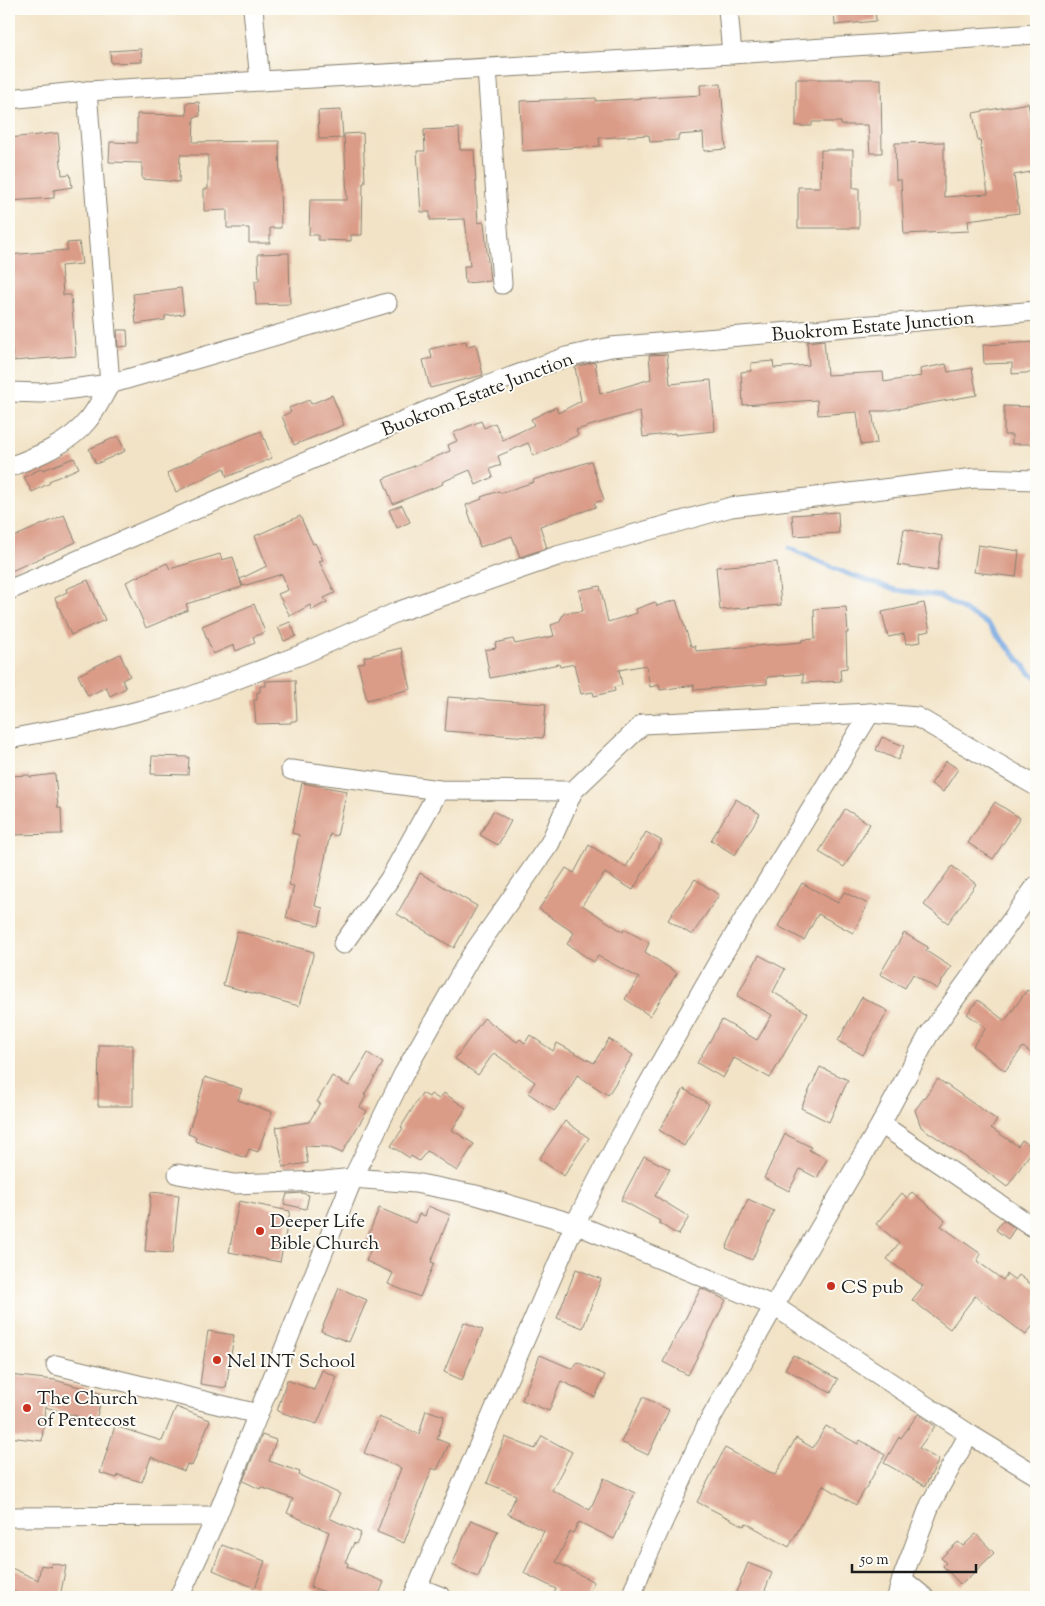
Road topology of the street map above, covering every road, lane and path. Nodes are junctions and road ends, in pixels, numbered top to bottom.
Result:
1 (253, 9) edge
2 (728, 9) edge
3 (1036, 34) edge
4 (732, 54) junction
5 (487, 68) junction
6 (260, 80) junction
7 (87, 90) junction
8 (9, 99) edge
9 (502, 284) dead end
10 (387, 303) dead end
11 (1036, 311) edge
12 (110, 384) junction
13 (9, 392) edge
14 (9, 467) edge
15 (1036, 480) edge
16 (9, 590) edge
17 (870, 713) junction
18 (9, 739) edge
19 (291, 770) dead end
20 (1036, 786) edge
21 (439, 790) junction
22 (573, 791) junction
23 (1036, 886) edge
24 (343, 944) dead end
25 (880, 1124) junction
26 (178, 1174) dead end
27 (353, 1178) junction
28 (576, 1224) junction
29 (1036, 1229) edge
30 (774, 1306) junction
31 (56, 1365) dead end
32 (258, 1414) junction
33 (969, 1434) junction
34 (1036, 1475) edge
35 (217, 1516) junction
36 (9, 1518) edge
37 (900, 1588) edge
38 (415, 1592) edge
39 (179, 1597) edge
40 (442, 1597) edge
41 (631, 1597) edge
42 (924, 1597) edge

1 - 6 street
2 - 4 street
3 - 4 street
4 - 5 street
5 - 6 street
5 - 9 street
6 - 7 street
7 - 8 street
7 - 12 street
10 - 12 street
11 - 16 street, Buokrom Estate Junction
12 - 13 street
12 - 14 street
15 - 18 street
17 - 20 street
17 - 22 street
17 - 28 street
19 - 21 street
21 - 22 street
21 - 24 street
22 - 27 street
23 - 25 street
25 - 29 street
25 - 30 street
26 - 27 street
27 - 28 street
27 - 32 street
28 - 30 street
28 - 38 street
30 - 33 street
30 - 41 street
31 - 32 street
32 - 35 street
33 - 34 street
33 - 37 street
35 - 36 street
35 - 39 street
37 - 42 street
38 - 40 street

